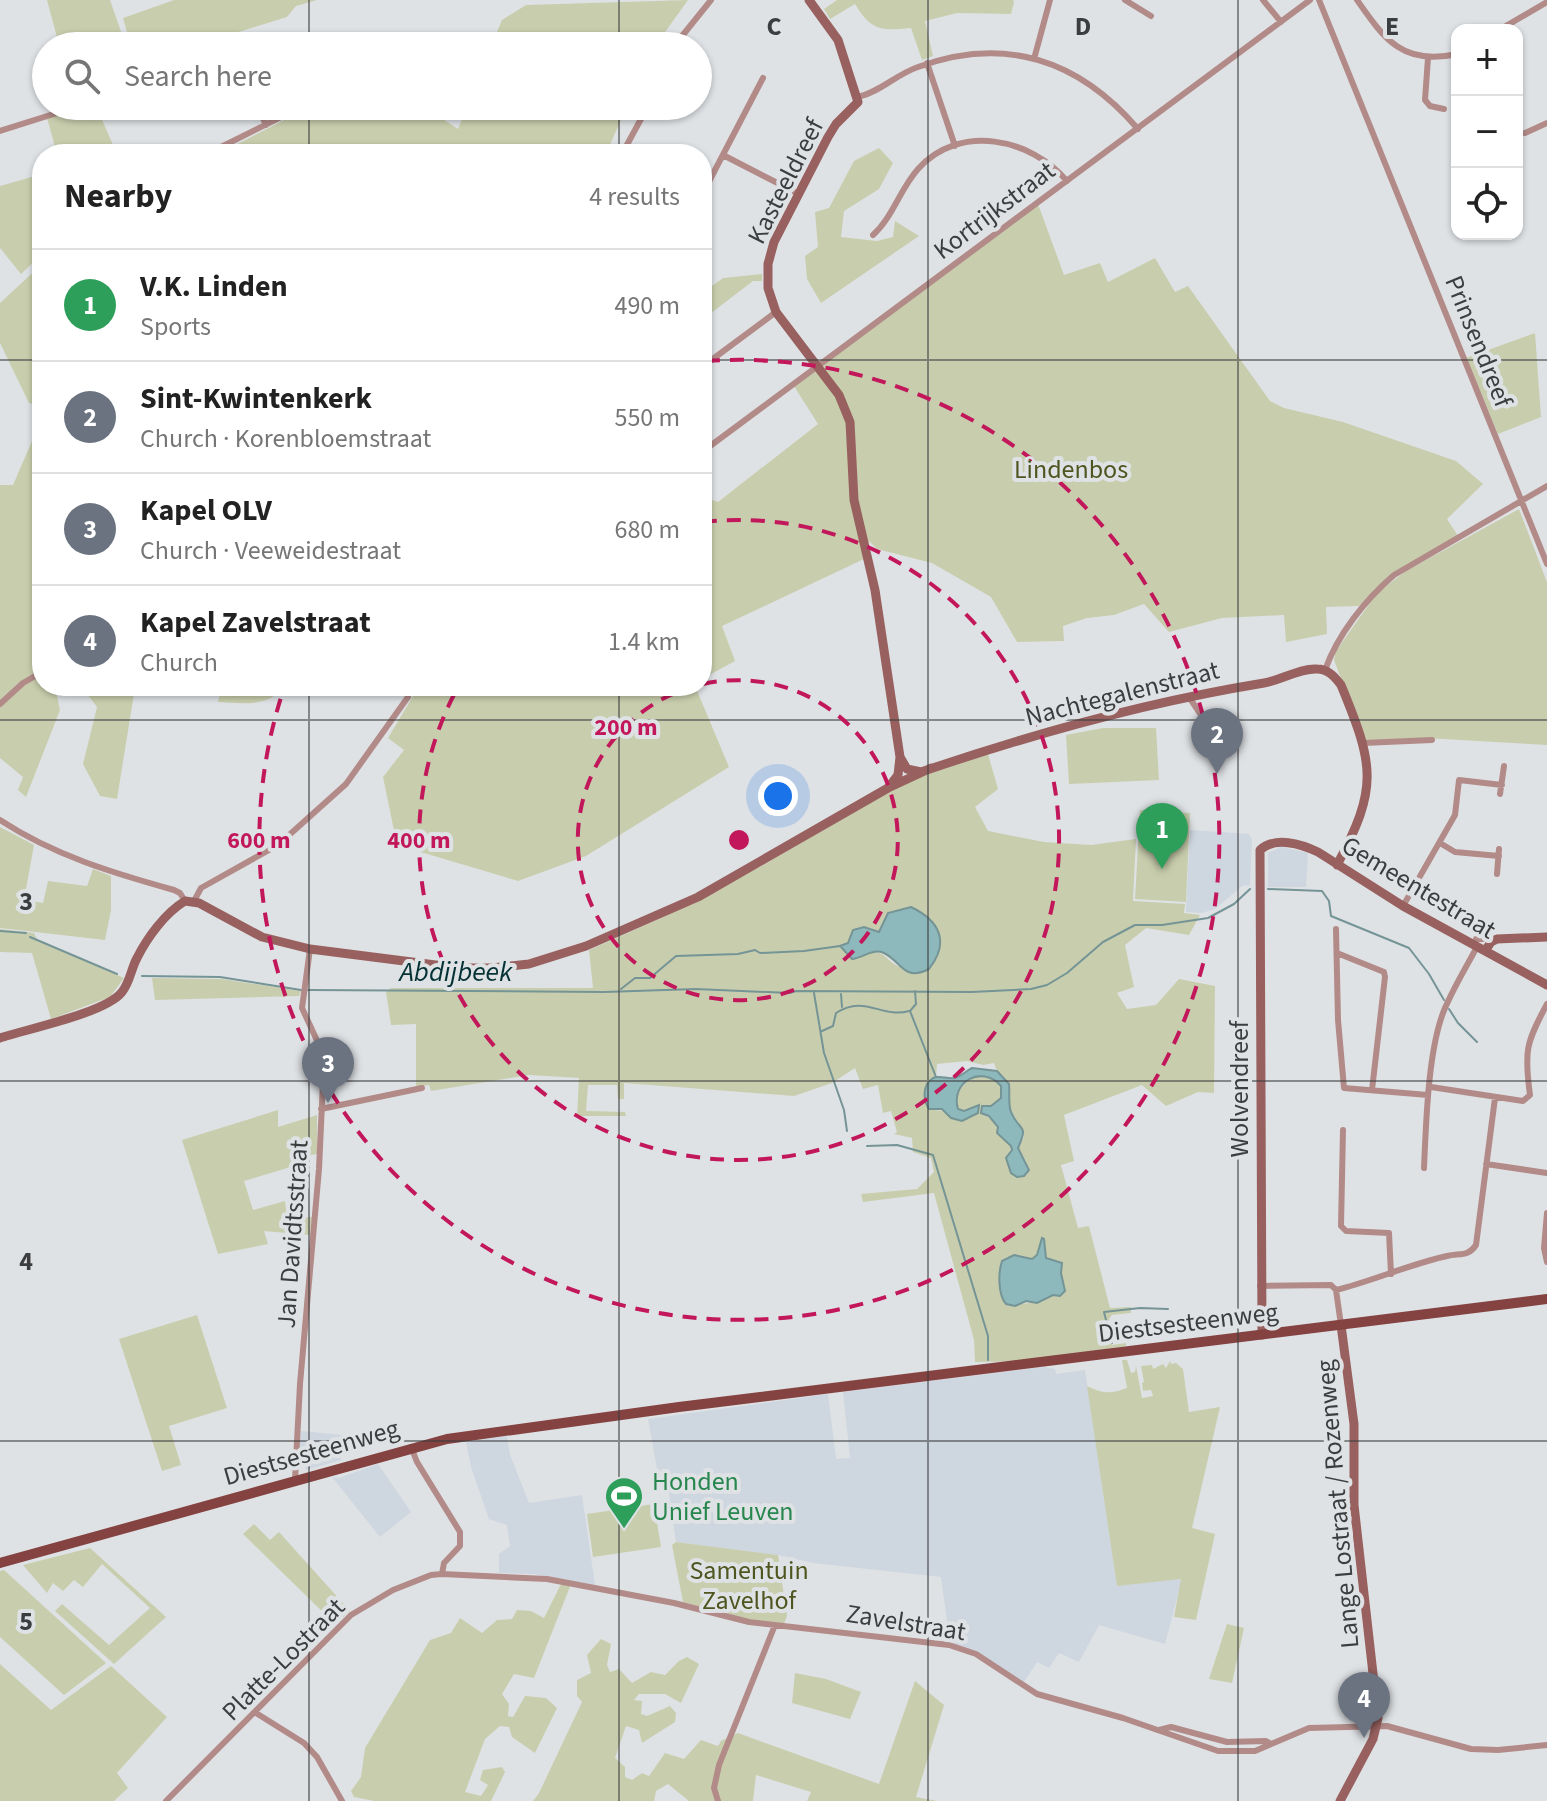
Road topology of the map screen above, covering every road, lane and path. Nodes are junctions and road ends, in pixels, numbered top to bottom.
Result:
1 (711, 0) edge
2 (809, 0) edge
3 (1050, 0) edge
4 (1125, 0) edge
5 (1263, 0) edge
6 (1310, 0) edge
7 (1319, 0) edge
8 (1357, 0) edge
9 (1547, 2) edge
10 (1151, 16) dead end
11 (1281, 22) junction
12 (1509, 24) edge
13 (685, 32) edge
14 (1451, 55) edge
15 (1428, 58) junction
16 (1034, 59) junction
17 (927, 63) junction
18 (763, 78) dead end
19 (858, 97) junction
20 (1444, 109) dead end
21 (35, 120) edge
22 (264, 120) edge
23 (276, 120) edge
24 (640, 120) edge
25 (1547, 123) edge
26 (266, 125) junction
27 (1138, 129) junction
28 (0, 131) edge
29 (1525, 133) dead end
30 (227, 144) edge
31 (627, 144) edge
32 (955, 146) junction
33 (723, 155) junction
34 (712, 176) edge
35 (1067, 181) junction
36 (799, 194) junction
37 (873, 235) dead end
38 (776, 312) junction
39 (712, 360) edge
40 (817, 366) junction
41 (712, 445) edge
42 (1547, 486) edge
43 (1522, 501) junction
44 (1547, 564) edge
45 (1325, 670) junction
46 (32, 678) edge
47 (408, 697) dead end
48 (1189, 697) junction
49 (0, 704) edge
50 (1432, 740) dead end
51 (1363, 743) junction
52 (1223, 748) dead end
53 (1504, 766) dead end
54 (904, 774) junction
55 (1502, 785) junction
56 (1500, 794) dead end
57 (0, 820) edge
58 (1440, 843) junction
59 (1263, 844) joint
60 (1337, 865) junction
61 (1497, 874) dead end
62 (189, 901) junction
63 (1403, 906) junction
64 (1336, 929) dead end
65 (1547, 937) edge
66 (1479, 946) junction
67 (310, 949) junction
68 (1337, 953) junction
69 (1547, 985) edge
70 (1547, 1004) edge
71 (0, 1038) edge
72 (1431, 1087) junction
73 (422, 1088) dead end
74 (1372, 1090) junction
75 (1428, 1095) junction
76 (1495, 1098) junction
77 (321, 1109) junction
78 (1343, 1130) dead end
79 (1486, 1164) junction
80 (1424, 1168) dead end
81 (1547, 1173) edge
82 (1547, 1213) edge
83 (1547, 1262) edge
84 (1391, 1274) junction
85 (1260, 1286) junction
86 (1336, 1290) junction
87 (1547, 1299) edge
88 (1341, 1325) junction
89 (1262, 1335) junction
90 (411, 1447) junction
91 (295, 1480) junction
92 (0, 1563) edge
93 (442, 1574) junction
94 (775, 1625) junction
95 (256, 1713) junction
96 (1377, 1727) junction
97 (1159, 1730) junction
98 (1271, 1744) junction
99 (1547, 1745) edge
100 (166, 1801) edge
101 (342, 1801) edge
102 (718, 1801) edge
103 (1340, 1801) edge

1 - 13 street
2 - 19 street
3 - 16 street
4 - 10 street
5 - 11 street
6 - 11 street, Kortrijkstraat
7 - 43 street, Prinsendreef
8 - 15 street
9 - 12 street
11 - 27 street, Kortrijkstraat
14 - 15 street
15 - 20 street
16 - 17 street
16 - 27 street
17 - 19 street
17 - 32 street
18 - 33 street
19 - 36 street, Kasteeldreef
21 - 28 street
22 - 26 street
23 - 26 street
24 - 31 street
25 - 29 street
26 - 30 street
27 - 35 street, Kortrijkstraat
32 - 35 street
32 - 37 street
33 - 34 street
33 - 36 street
35 - 40 street, Kortrijkstraat
36 - 38 street, Kasteeldreef
38 - 39 street
38 - 40 street, Kasteeldreef
40 - 41 street, Kortrijkstraat
40 - 54 street, Kasteeldreef
42 - 43 street
43 - 44 street, Prinsendreef
43 - 45 street
45 - 48 street, Nachtegalenstraat
45 - 51 street
46 - 49 street
47 - 62 street
48 - 52 street
48 - 54 street, Nachtegalenstraat
50 - 51 street
51 - 60 street
53 - 55 street
54 - 67 street, Nachtegalenstraat
55 - 56 street
55 - 58 street
57 - 62 street
58 - 61 street
58 - 63 street
59 - 60 street, Gemeentestraat
59 - 85 street, Wolvendreef
60 - 63 street, Gemeentestraat
62 - 67 street, Nachtegalenstraat
62 - 71 street
63 - 66 street, Gemeentestraat
64 - 68 street
65 - 66 street
66 - 69 street, Gemeentestraat
66 - 72 street
67 - 77 street, Jan Davidtsstraat
68 - 74 street
68 - 74 street
70 - 76 street
72 - 75 street
72 - 76 street
73 - 77 street
74 - 75 street
75 - 80 street
76 - 79 street
77 - 91 street, Jan Davidtsstraat
78 - 84 street
79 - 81 street
79 - 84 street
82 - 83 street
84 - 86 street
85 - 86 street
85 - 89 street, Wolvendreef
86 - 88 street
87 - 88 main road, Diestsesteenweg
88 - 89 main road, Diestsesteenweg
88 - 96 street, Lange Lostraat / Rozenweg
89 - 90 main road, Diestsesteenweg
90 - 91 main road, Diestsesteenweg
90 - 93 street
91 - 92 main road, Diestsesteenweg
93 - 94 street, Zavelstraat
93 - 95 street, Platte-Lostraat
94 - 97 street, Zavelstraat
94 - 102 street
95 - 100 street, Platte-Lostraat
95 - 101 street
96 - 98 street, Zavelstraat
96 - 99 street, Zavelstraat
96 - 103 street
97 - 98 street, Zavelstraat
97 - 98 street, Zavelstraat

